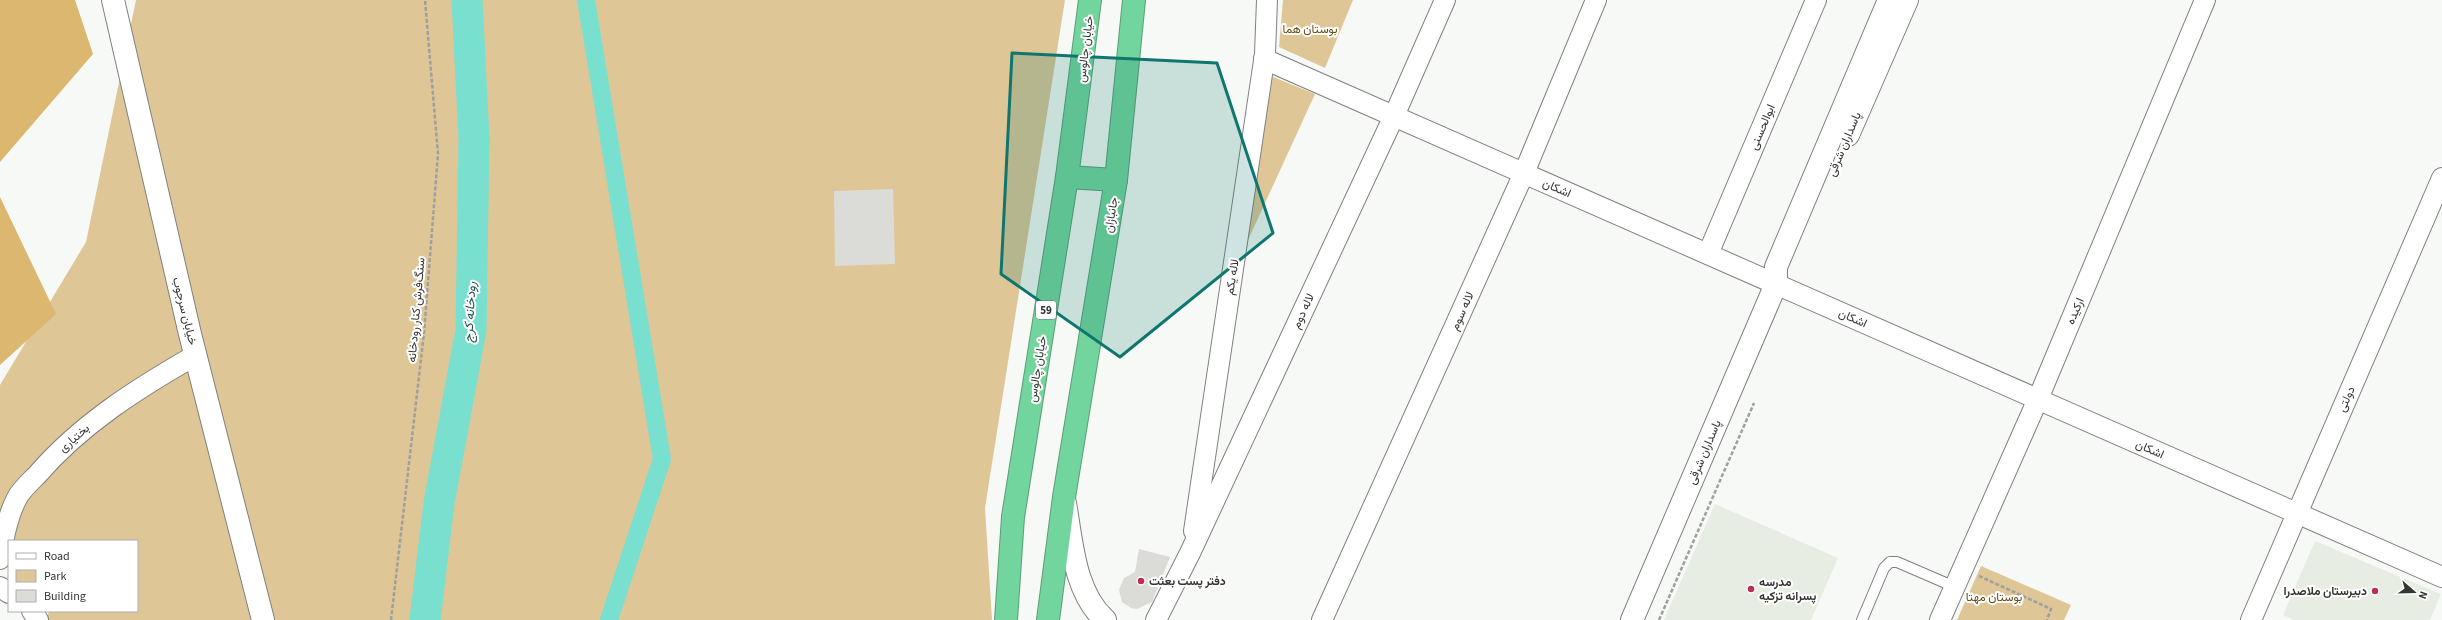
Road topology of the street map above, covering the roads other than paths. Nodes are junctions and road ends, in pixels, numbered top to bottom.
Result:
1 (113, 0) edge
2 (1090, 0) edge
3 (1134, 0) edge
4 (1267, 0) edge
5 (1445, 0) edge
6 (1596, 0) edge
7 (1816, 0) edge
8 (1889, 0) edge
9 (1907, 0) edge
10 (2205, 0) edge
11 (1264, 59) junction
12 (1394, 116) junction
13 (1524, 174) junction
14 (1067, 177) junction
15 (2442, 178) edge
16 (1116, 180) junction
17 (1708, 254) junction
18 (1776, 284) junction
19 (196, 355) junction
20 (2038, 399) junction
21 (1064, 497) junction
22 (2296, 513) junction
23 (1190, 553) junction
24 (0, 559) edge
25 (2442, 577) edge
26 (1955, 587) junction
27 (263, 620) edge
28 (1006, 620) edge
29 (1048, 620) edge
30 (1105, 620) edge
31 (1156, 620) edge
32 (1322, 620) edge
33 (1632, 620) edge
34 (1862, 620) edge
35 (1940, 620) edge
36 (2251, 620) edge

1 - 19 street, خیابان سرجوب
2 - 14 highway, خیابان چالوس / 59
3 - 16 highway, جانبازان
4 - 11 street, لاله یکم
5 - 12 street, لاله دوم
6 - 13 street, لاله سوم
7 - 17 street, ابوالحسنی
8 - 18 street, پاسداران شرقی
9 - 18 street, پاسداران شرقی
10 - 20 street, ارکیده
11 - 12 street, اشکان
11 - 23 street, لاله یکم
12 - 13 street, اشکان
12 - 23 street, لاله دوم
13 - 17 street, اشکان
13 - 32 street, لاله سوم
14 - 16 highway
14 - 28 highway, خیابان چالوس / 59
15 - 22 street, دولتی
16 - 21 highway, جانبازان
17 - 18 street, اشکان
18 - 20 street, اشکان
18 - 33 street, پاسداران شرقی
19 - 24 street, بختیاری
19 - 27 street, خیابان سرجوب
20 - 22 street, اشکان
20 - 26 street, ارکیده
21 - 29 highway
21 - 30 street
22 - 25 street, اشکان
22 - 36 street, دولتی
23 - 31 street, لاله دوم
26 - 34 lane
26 - 35 street, ارکیده

